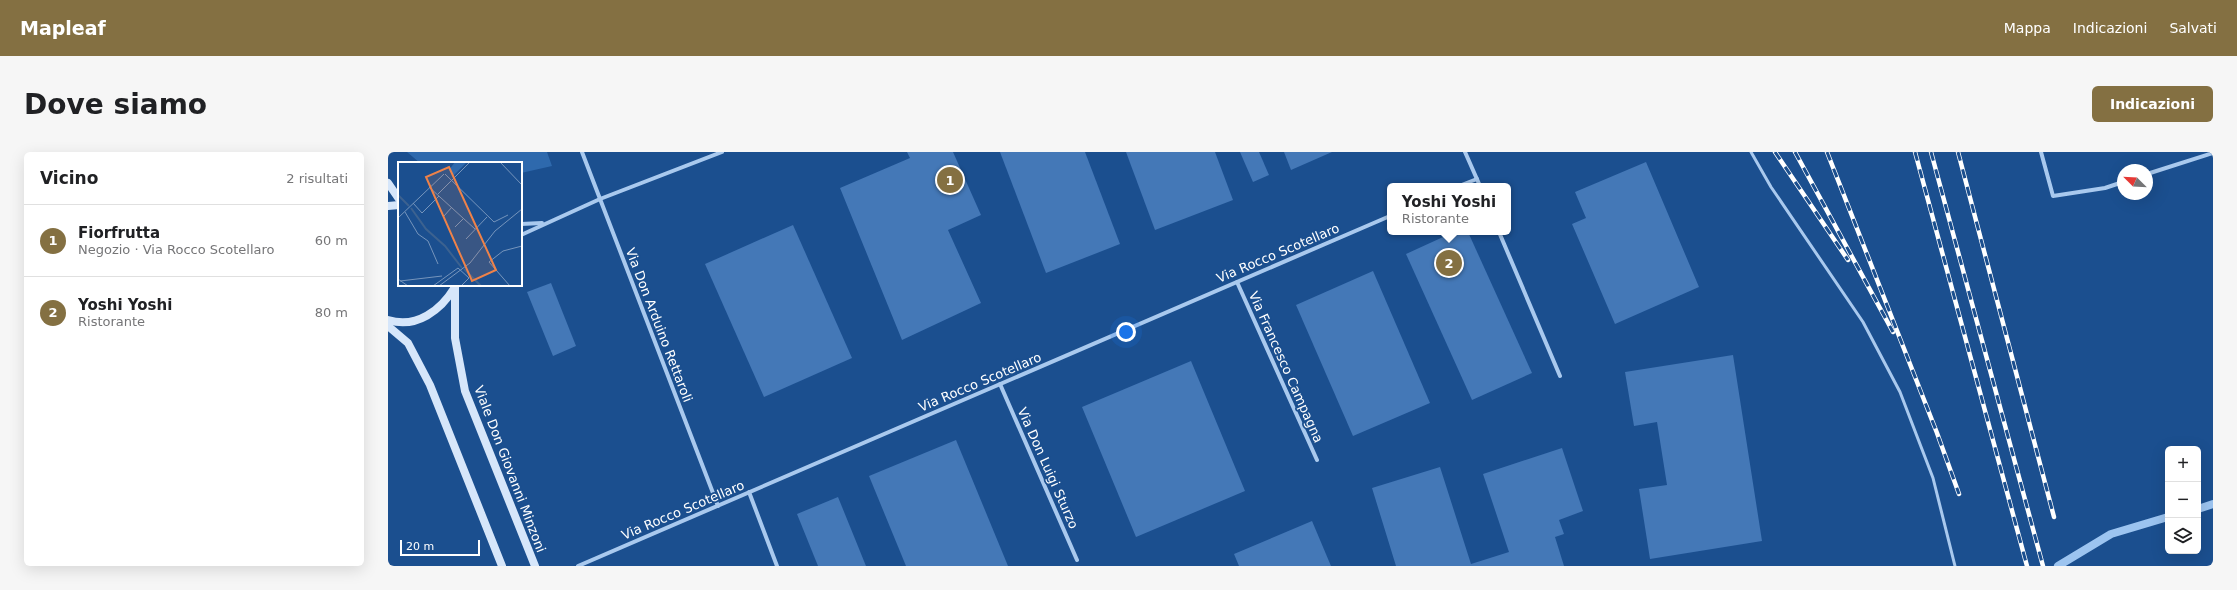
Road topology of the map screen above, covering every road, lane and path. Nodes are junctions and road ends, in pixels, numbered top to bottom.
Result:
1 (582, 152) edge
2 (722, 152) edge
3 (1465, 152) edge
4 (1751, 152) edge
5 (2041, 152) edge
6 (2213, 153) edge
7 (2153, 172) edge
8 (1477, 179) junction
9 (388, 183) edge
10 (1467, 183) edge
11 (1479, 183) edge
12 (2117, 184) edge
13 (398, 198) edge
14 (600, 199) junction
15 (398, 205) edge
16 (388, 206) edge
17 (1387, 217) edge
18 (544, 223) junction
19 (522, 224) edge
20 (522, 234) edge
21 (1500, 235) edge
22 (1237, 282) junction
23 (456, 286) edge
24 (388, 320) edge
25 (388, 326) edge
26 (1560, 376) dead end
27 (1000, 384) junction
28 (1317, 460) dead end
29 (749, 492) junction
30 (718, 506) junction
31 (1077, 560) dead end
32 (502, 566) edge
33 (535, 566) edge
34 (578, 566) edge
35 (777, 566) edge
36 (1955, 566) edge

1 - 14 street, Via Don Arduino Rettaroli
2 - 14 street
3 - 8 street
4 - 36 lane
5 - 12 street
6 - 7 street
8 - 10 street
8 - 11 street
9 - 13 main road
14 - 18 street
14 - 30 street, Via Don Arduino Rettaroli
15 - 16 main road
17 - 22 street, Via Rocco Scotellaro
18 - 19 street
18 - 20 street
21 - 26 street
22 - 27 street, Via Rocco Scotellaro
22 - 28 street, Via Francesco Campagna
23 - 24 main road, Viale Don Giovanni Minzoni
23 - 33 main road, Viale Don Giovanni Minzoni
25 - 32 main road
27 - 29 street, Via Rocco Scotellaro
27 - 31 street, Via Don Luigi Sturzo
29 - 30 street, Via Rocco Scotellaro
29 - 35 street
30 - 34 street, Via Rocco Scotellaro

